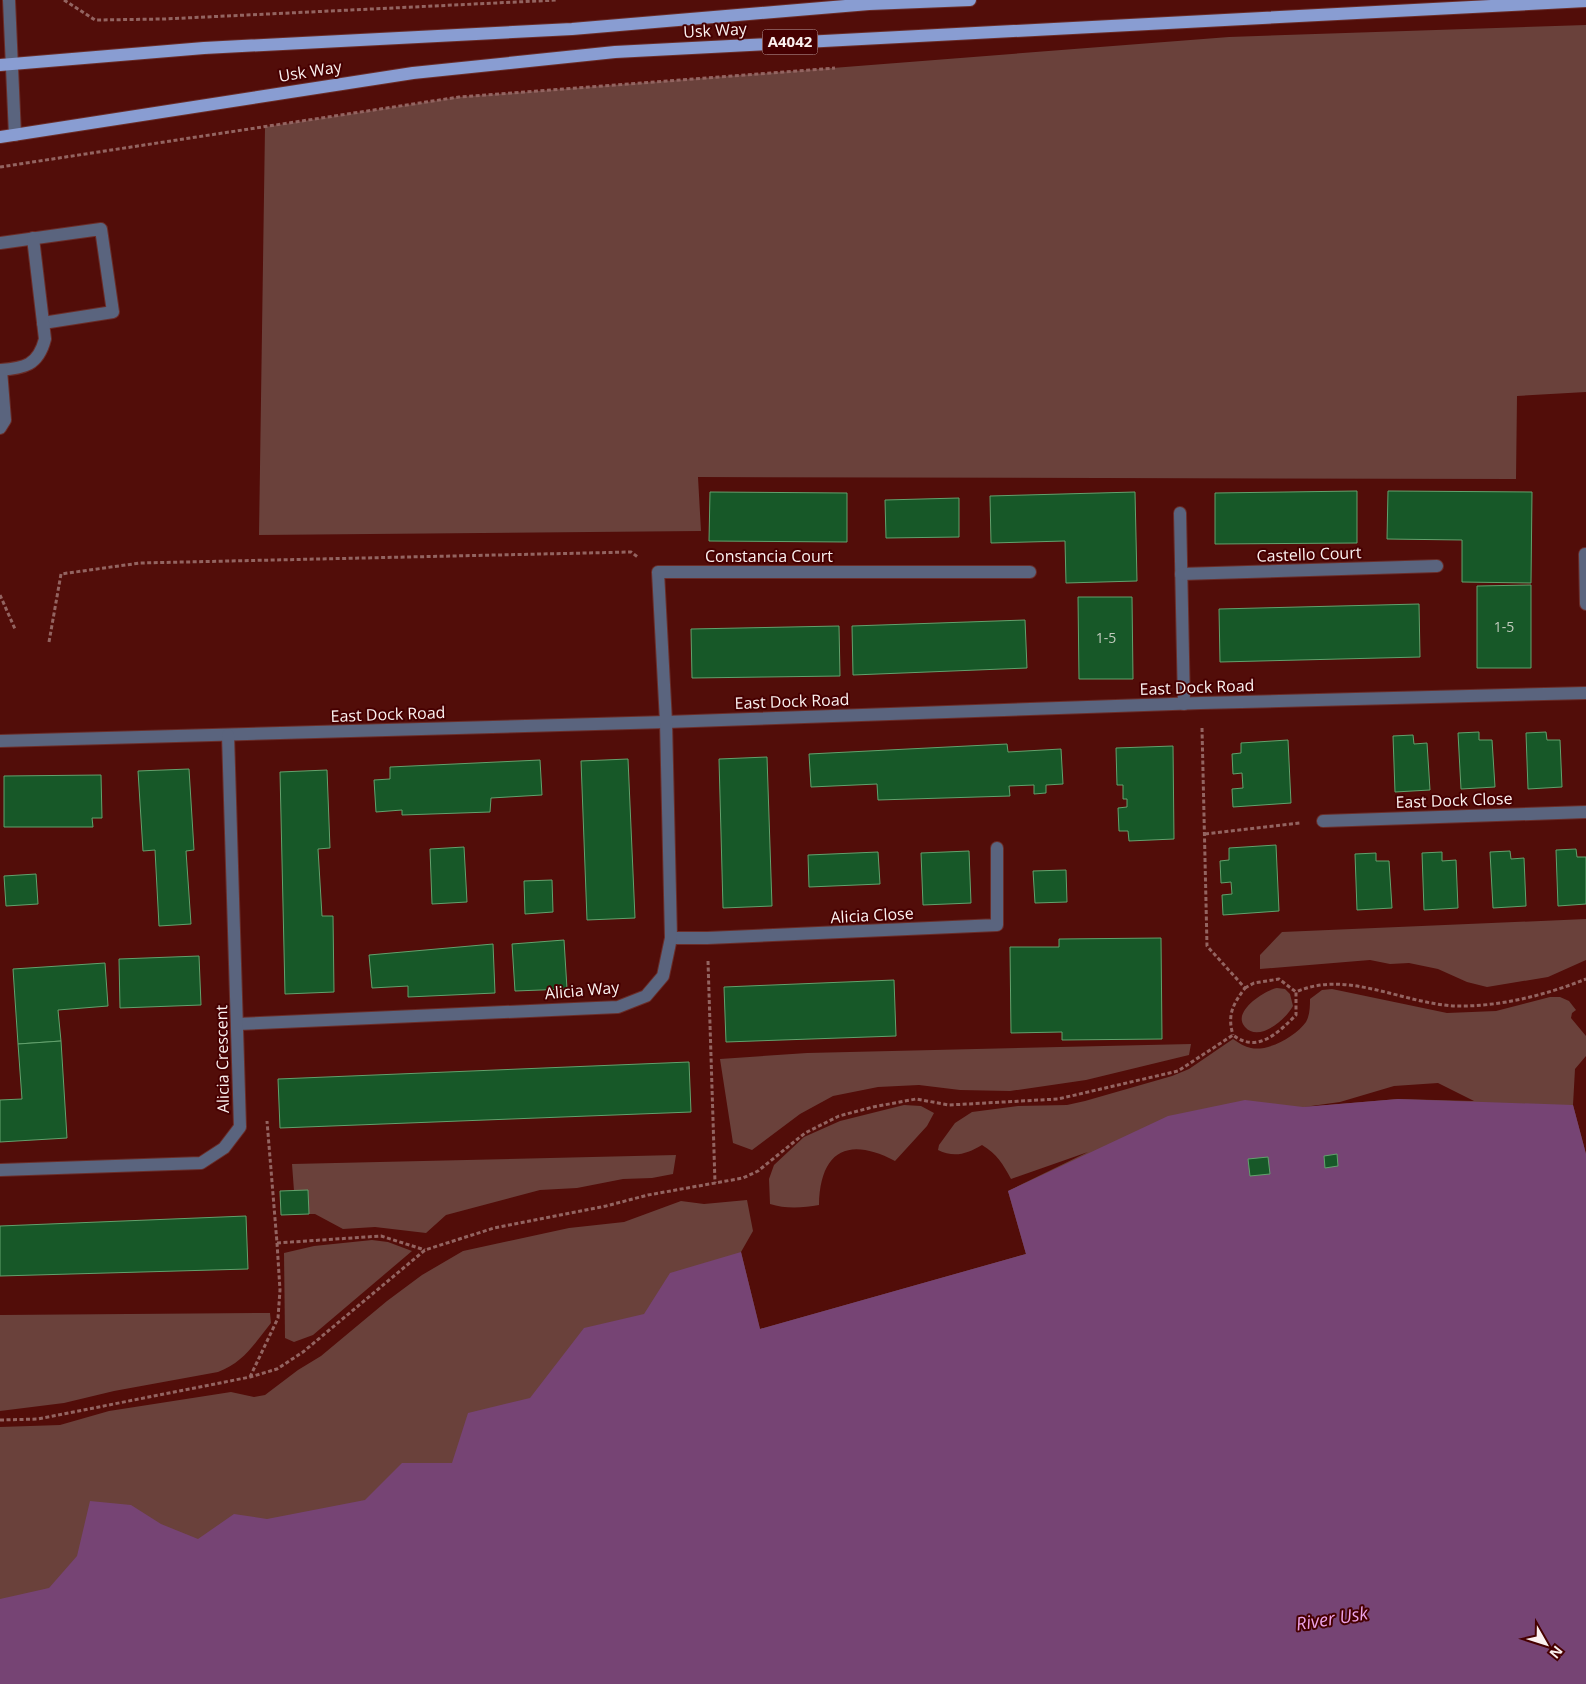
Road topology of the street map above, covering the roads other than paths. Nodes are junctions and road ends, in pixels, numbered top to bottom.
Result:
1 (8, 0) edge
2 (970, 0) edge
3 (1586, 1) edge
4 (6, 64) edge
5 (16, 134) junction
6 (0, 137) edge
7 (33, 238) junction
8 (0, 243) edge
9 (43, 323) junction
10 (0, 370) edge
11 (0, 428) edge
12 (1180, 513) dead end
13 (1585, 554) dead end
14 (1437, 566) dead end
15 (1030, 572) dead end
16 (1181, 574) junction
17 (1586, 604) edge
18 (1586, 693) edge
19 (1184, 704) junction
20 (666, 722) junction
21 (228, 735) junction
22 (0, 741) edge
23 (1586, 812) edge
24 (1323, 821) road end
25 (997, 848) dead end
26 (671, 938) junction
27 (238, 1024) junction
28 (0, 1170) edge

1 - 4 street
2 - 4 main road, Usk Way / A4042
3 - 5 main road, Usk Way / A4042
4 - 5 street
5 - 6 main road, Usk Way / A4042
7 - 8 street
7 - 9 street
7 - 9 street
9 - 10 street
10 - 11 street
12 - 16 street
13 - 17 street
14 - 16 street, Castello Court
15 - 20 street, Constancia Court
16 - 19 street
18 - 19 street, East Dock Road
19 - 20 street, East Dock Road
20 - 21 street, East Dock Road
20 - 26 street, Alicia Way
21 - 22 street, East Dock Road
21 - 27 street, Alicia Crescent
23 - 24 street, East Dock Close
25 - 26 street, Alicia Close
26 - 27 street, Alicia Way
27 - 28 street, Alicia Crescent

